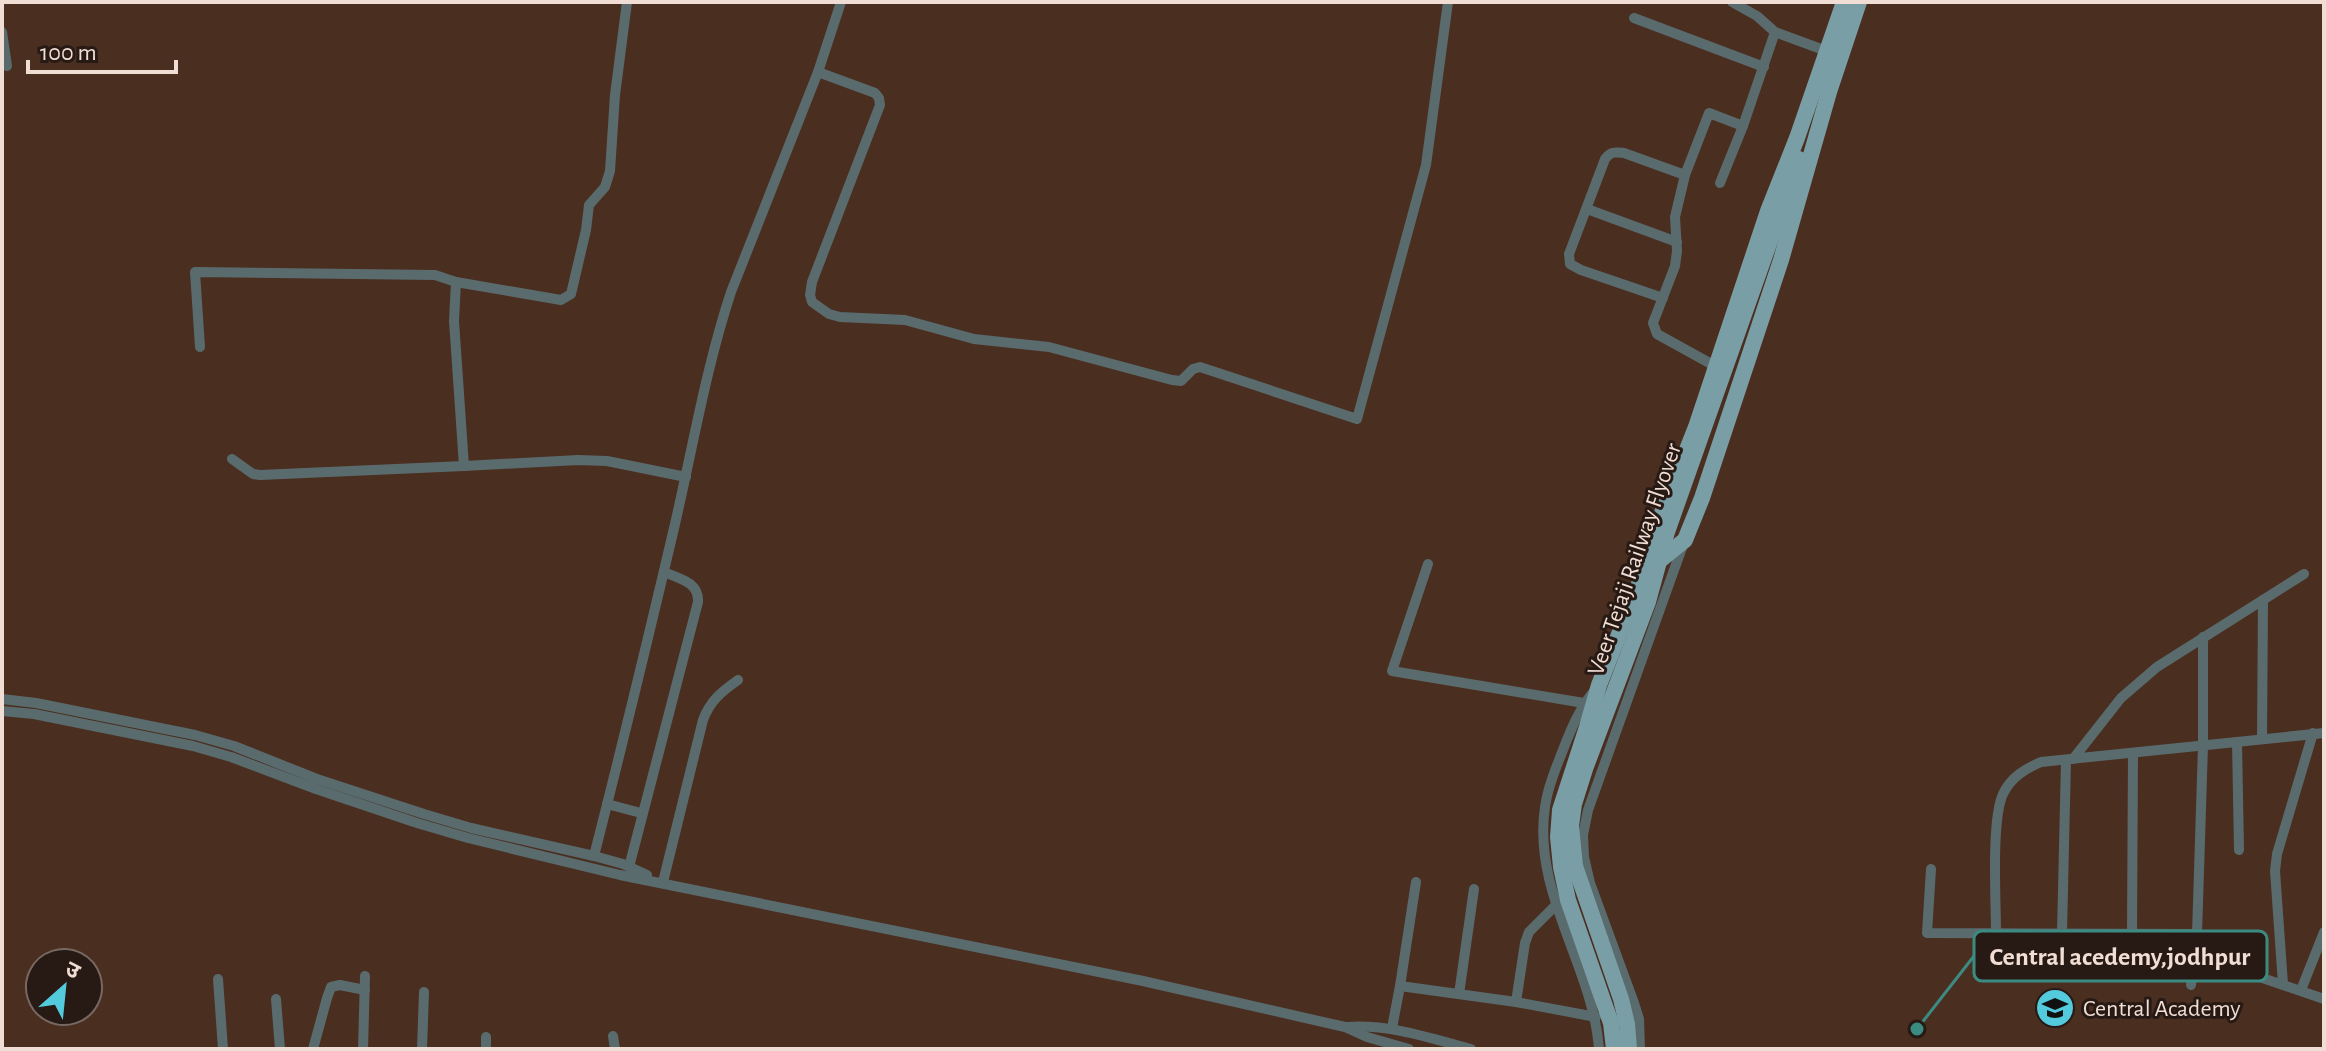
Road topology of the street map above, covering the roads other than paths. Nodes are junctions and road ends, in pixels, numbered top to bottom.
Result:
1 (627, 2) edge
2 (841, 2) edge
3 (1448, 2) edge
4 (1732, 2) edge
5 (1844, 2) edge
6 (1859, 2) edge
7 (1634, 18) dead end
8 (2, 32) edge
9 (1775, 32) junction
10 (1821, 49) dead end
11 (7, 66) dead end
12 (1764, 67) junction
13 (818, 72) junction
14 (1822, 90) junction
15 (1743, 126) junction
16 (1685, 175) junction
17 (1720, 183) dead end
18 (1587, 209) junction
19 (1677, 242) junction
20 (456, 282) junction
21 (1663, 298) junction
22 (200, 347) dead end
23 (1715, 366) junction
24 (232, 459) dead end
25 (464, 466) junction
26 (686, 477) junction
27 (1685, 540) junction
28 (1428, 564) dead end
29 (664, 572) junction
30 (1643, 574) junction
31 (2304, 574) dead end
32 (2263, 600) junction
33 (2203, 637) junction
34 (738, 680) dead end
35 (1599, 685) junction
36 (2, 699) edge
37 (1584, 703) junction
38 (2, 711) edge
39 (2319, 733) edge
40 (2262, 739) junction
41 (2237, 742) junction
42 (2203, 746) junction
43 (2133, 753) junction
44 (2070, 759) junction
45 (607, 804) junction
46 (641, 813) junction
47 (2239, 850) dead end
48 (594, 856) junction
49 (629, 867) junction
50 (1931, 869) dead end
51 (663, 882) junction
52 (1416, 882) dead end
53 (1474, 889) dead end
54 (1556, 905) junction
55 (2324, 932) edge
56 (1996, 933) junction
57 (2062, 933) junction
58 (2132, 934) junction
59 (2197, 934) junction
60 (2195, 955) junction
61 (365, 976) dead end
62 (218, 979) dead end
63 (2283, 984) junction
64 (2191, 985) dead end
65 (1400, 986) junction
66 (365, 990) junction
67 (2301, 990) junction
68 (424, 992) dead end
69 (1459, 994) junction
70 (276, 999) dead end
71 (2324, 999) edge
72 (1516, 1002) junction
73 (1596, 1017) junction
74 (1345, 1027) junction
75 (1392, 1028) junction
76 (613, 1036) dead end
77 (486, 1037) dead end
78 (223, 1049) edge
79 (280, 1049) edge
80 (313, 1049) edge
81 (363, 1049) edge
82 (422, 1049) edge
83 (486, 1049) edge
84 (615, 1049) edge
85 (1409, 1049) edge
86 (1471, 1049) edge
87 (1599, 1049) edge
88 (1614, 1049) edge
89 (1629, 1049) edge
90 (1640, 1049) edge

1 - 20 street
2 - 13 street
3 - 13 street
4 - 9 street
5 - 14 main road
6 - 14 main road
7 - 12 street
8 - 11 street
9 - 10 street
9 - 12 street
12 - 15 street
13 - 26 street
14 - 23 main road
14 - 27 main road
14 - 89 main road, Veer Tejaji Railway Flyover, bridge
15 - 16 street
15 - 17 street
16 - 18 street
16 - 19 street
18 - 19 street
18 - 21 street
19 - 21 street
20 - 22 street
20 - 25 street
21 - 23 street
23 - 30 main road
24 - 25 street
25 - 26 street
26 - 29 street
27 - 30 main road
27 - 90 street
28 - 37 street
29 - 45 street
29 - 46 street
30 - 35 main road
31 - 32 street
32 - 33 street
32 - 40 street
33 - 42 street
33 - 44 street
34 - 51 street
35 - 37 street
35 - 88 main road
36 - 48 street
37 - 54 street
38 - 51 street
39 - 40 street
39 - 63 street
40 - 41 street
41 - 42 street
41 - 47 street
42 - 43 street
42 - 59 street
43 - 44 street
43 - 58 street
44 - 56 street
44 - 57 street
45 - 46 street
45 - 48 street
46 - 49 street
48 - 49 street
49 - 51 street
50 - 56 street
51 - 74 street
52 - 65 street
53 - 69 street
54 - 72 street
54 - 73 street
55 - 67 street
56 - 57 street
57 - 58 street
58 - 59 street
59 - 60 street
60 - 63 street
60 - 64 street
61 - 66 street
62 - 78 street
63 - 67 street
65 - 69 street
65 - 75 street
66 - 80 street
66 - 81 street
67 - 71 street
68 - 82 street
69 - 72 street
70 - 79 street
72 - 73 street
73 - 87 street
74 - 75 street
74 - 85 street
75 - 86 street
76 - 84 street
77 - 83 street

